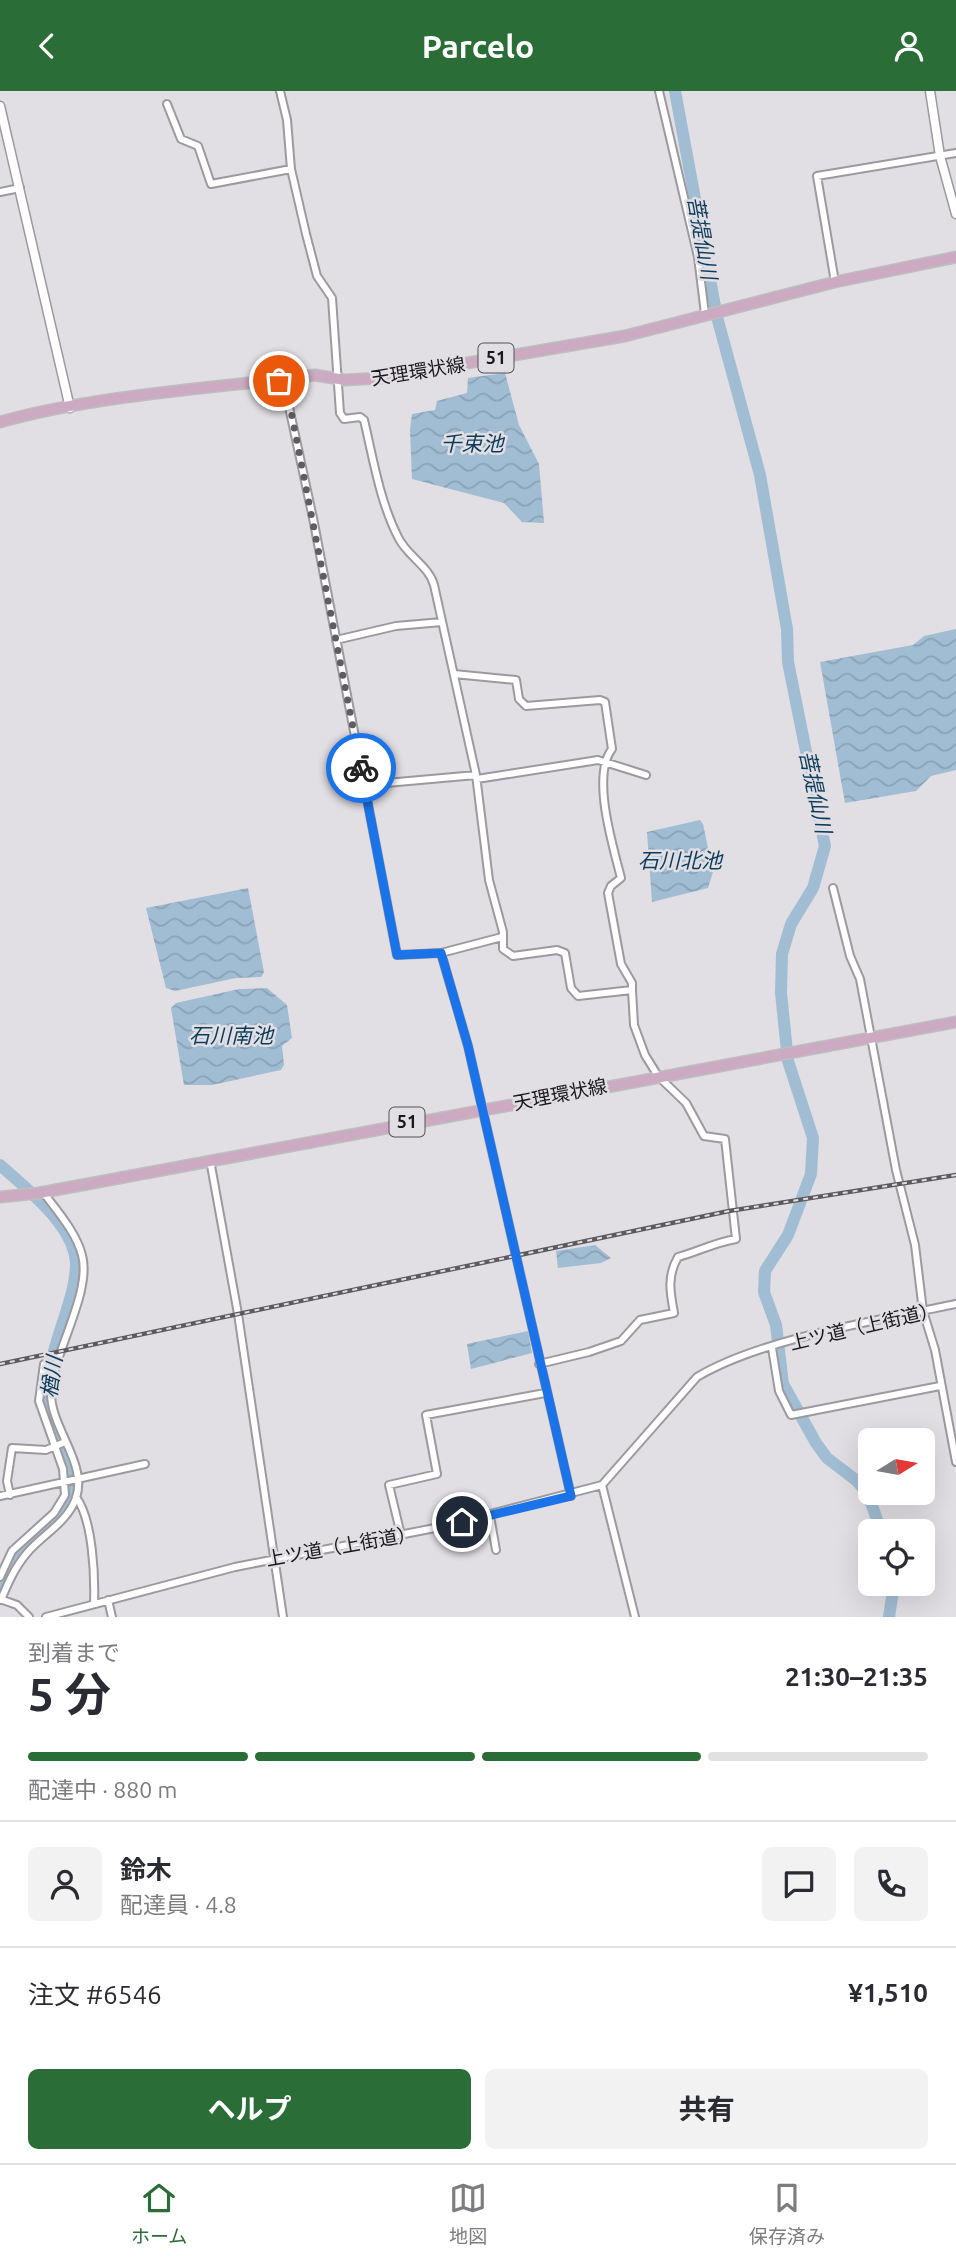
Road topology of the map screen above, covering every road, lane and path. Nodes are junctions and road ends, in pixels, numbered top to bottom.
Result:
1 (280, 91) edge
2 (659, 91) edge
3 (930, 91) edge
4 (167, 104) dead end
5 (0, 106) edge
6 (956, 153) edge
7 (940, 156) junction
8 (292, 169) junction
9 (20, 188) junction
10 (0, 192) edge
11 (956, 214) edge
12 (956, 257) edge
13 (835, 282) junction
14 (706, 314) junction
15 (337, 377) junction
16 (284, 384) junction
17 (70, 408) junction
18 (0, 422) edge
19 (442, 622) junction
20 (336, 640) junction
21 (454, 674) junction
22 (604, 760) junction
23 (646, 775) dead end
24 (476, 777) junction
25 (364, 785) junction
26 (833, 888) dead end
27 (502, 937) junction
28 (441, 953) junction
29 (632, 990) junction
30 (956, 1022) edge
31 (872, 1037) junction
32 (658, 1076) junction
33 (482, 1109) junction
34 (210, 1160) junction
35 (41, 1192) junction
36 (0, 1196) edge
37 (956, 1304) edge
38 (923, 1311) junction
39 (772, 1347) junction
40 (539, 1364) junction
41 (56, 1367) junction
42 (940, 1386) junction
43 (545, 1392) junction
44 (953, 1432) edge
45 (65, 1443) junction
46 (54, 1447) junction
47 (956, 1462) edge
48 (145, 1464) dead end
49 (77, 1477) junction
50 (66, 1480) junction
51 (602, 1485) junction
52 (10, 1495) junction
53 (0, 1496) edge
54 (571, 1496) junction
55 (76, 1497) junction
56 (490, 1516) junction
57 (401, 1535) junction
58 (496, 1550) dead end
59 (273, 1558) junction
60 (0, 1577) edge
61 (1, 1600) edge
62 (108, 1600) junction
63 (94, 1604) junction
64 (29, 1617) edge
65 (46, 1617) edge
66 (112, 1617) edge
67 (283, 1617) edge
68 (635, 1617) edge

1 - 8 street
2 - 14 street
3 - 7 street
4 - 8 street
5 - 9 street
6 - 7 street
7 - 11 street
7 - 13 street
8 - 15 street
9 - 10 street
9 - 17 street
12 - 13 main road, 天理環状線 / 51
13 - 14 main road, 天理環状線 / 51
14 - 15 main road, 天理環状線 / 51
15 - 16 main road, 天理環状線 / 51
15 - 19 street
16 - 17 main road, 天理環状線 / 51
16 - 20 street
17 - 18 main road, 天理環状線 / 51
19 - 20 street
19 - 21 street
20 - 25 street
21 - 22 street
21 - 24 street
22 - 23 street
22 - 24 street
22 - 29 street
24 - 25 street
24 - 27 street
25 - 28 street
26 - 31 street
27 - 28 street
27 - 29 street
28 - 33 street
29 - 32 street
30 - 31 main road, 天理環状線 / 51
31 - 32 main road, 天理環状線 / 51
31 - 38 street
32 - 33 main road, 天理環状線 / 51
32 - 40 street
33 - 34 main road, 天理環状線 / 51
33 - 40 street
34 - 35 main road, 天理環状線 / 51
34 - 59 street
35 - 36 main road, 天理環状線 / 51
35 - 41 street
37 - 38 street, 上ツ道（上街道）
38 - 39 street, 上ツ道（上街道）
38 - 42 street
39 - 42 street
39 - 51 street, 上ツ道（上街道）
40 - 43 street
41 - 45 street
41 - 46 street
42 - 44 street
43 - 54 street
43 - 57 street
44 - 47 street
45 - 46 street
45 - 49 street
46 - 50 street
46 - 52 street
48 - 49 street
49 - 50 street
49 - 55 street
50 - 52 street
50 - 60 street
51 - 54 street, 上ツ道（上街道）
51 - 68 street
52 - 53 street
54 - 56 street, 上ツ道（上街道）
55 - 61 street
55 - 63 street
56 - 57 street, 上ツ道（上街道）
56 - 58 street
57 - 59 street, 上ツ道（上街道）
59 - 62 street, 上ツ道（上街道）
59 - 67 street
61 - 64 street
62 - 63 street, 上ツ道（上街道）
62 - 66 street
63 - 65 street, 上ツ道（上街道）

